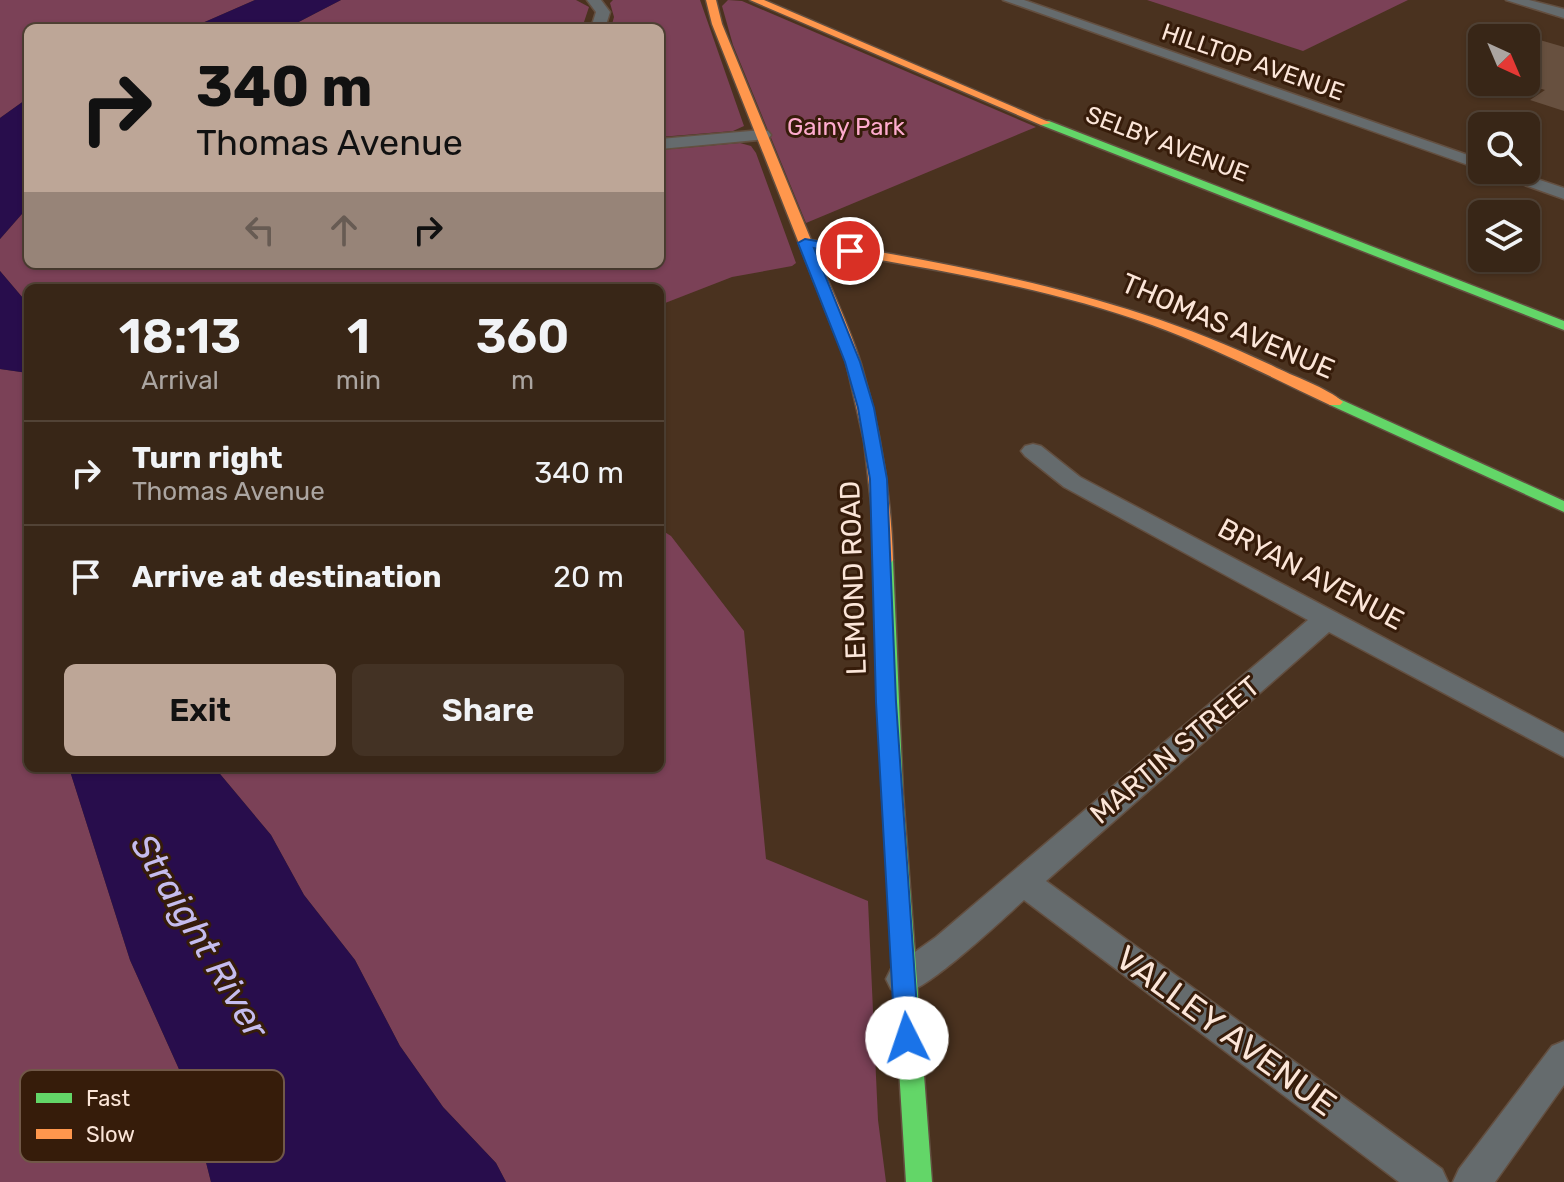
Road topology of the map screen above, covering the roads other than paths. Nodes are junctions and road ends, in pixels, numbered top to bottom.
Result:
1 (594, 0) edge
2 (711, 0) edge
3 (755, 0) edge
4 (1010, 0) edge
5 (1513, 0) edge
6 (1564, 14) edge
7 (599, 24) edge
8 (762, 135) junction
9 (664, 144) edge
10 (1468, 161) edge
11 (1534, 184) edge
12 (1564, 194) edge
13 (805, 243) junction
14 (1564, 326) edge
15 (1033, 451) dead end
16 (1564, 507) edge
17 (1327, 619) junction
18 (1564, 746) edge
19 (1022, 881) junction
20 (903, 979) junction
21 (1564, 1057) edge
22 (919, 1182) edge
23 (1429, 1182) edge
24 (1472, 1182) edge

1 - 7 street
2 - 8 street, LEMOND ROAD
3 - 14 street, SELBY AVENUE
4 - 10 street, HILLTOP AVENUE
5 - 6 street
8 - 9 street
8 - 13 street, LEMOND ROAD
11 - 12 street
13 - 16 street, THOMAS AVENUE
13 - 20 street, LEMOND ROAD
15 - 17 street, BRYAN AVENUE
17 - 18 street, BRYAN AVENUE
17 - 19 street, MARTIN STREET
19 - 20 street, MARTIN STREET
19 - 23 street, VALLEY AVENUE
20 - 22 street, LEMOND ROAD
21 - 24 street

